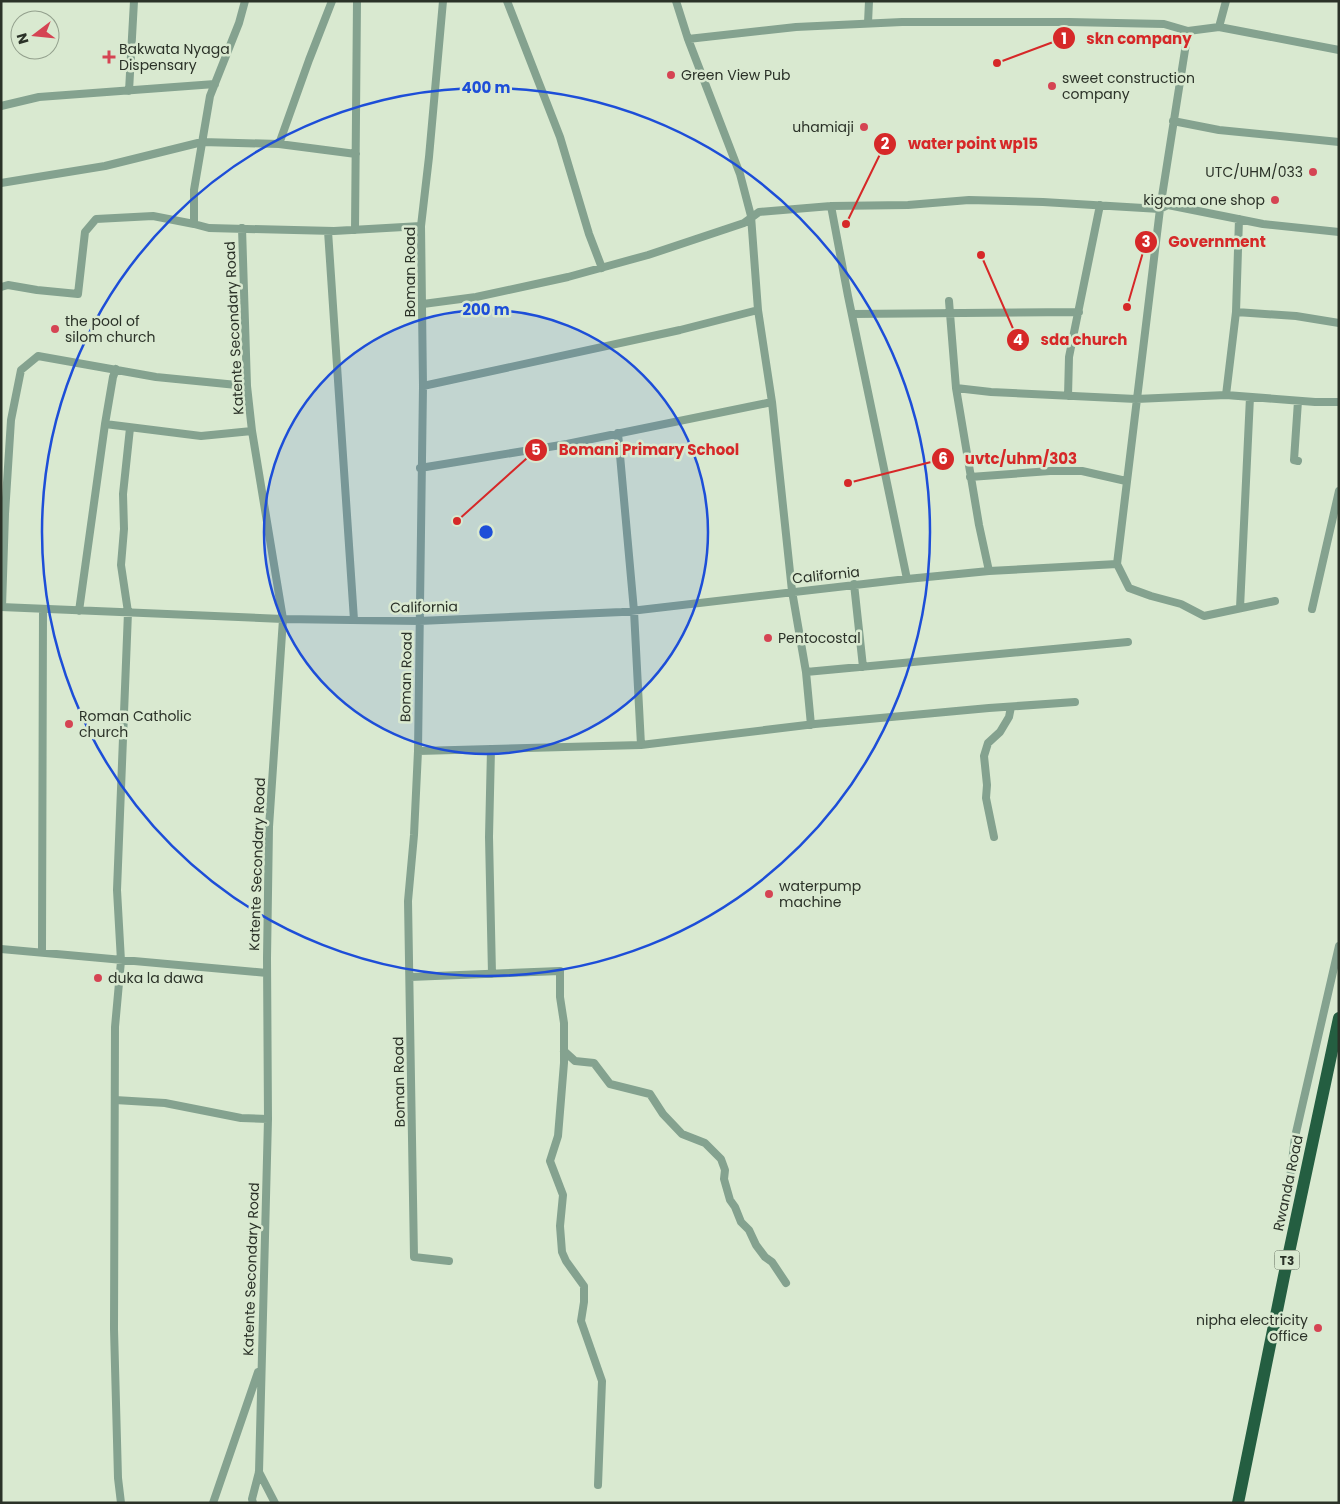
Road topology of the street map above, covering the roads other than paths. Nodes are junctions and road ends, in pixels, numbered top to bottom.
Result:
1 (134, 1) edge
2 (245, 1) edge
3 (332, 1) edge
4 (358, 1) edge
5 (443, 1) edge
6 (507, 1) edge
7 (676, 1) edge
8 (869, 1) edge
9 (1226, 1) edge
10 (868, 23) junction
11 (1219, 27) junction
12 (1188, 31) junction
13 (688, 39) junction
14 (1339, 50) edge
15 (215, 84) junction
16 (129, 91) junction
17 (1, 106) edge
18 (1174, 121) junction
19 (202, 142) junction
20 (1339, 142) edge
21 (279, 144) junction
22 (356, 154) junction
23 (1, 183) edge
24 (1100, 205) junction
25 (831, 206) junction
26 (1160, 209) junction
27 (751, 216) junction
28 (1239, 219) junction
29 (194, 224) junction
30 (421, 226) junction
31 (242, 228) junction
32 (355, 230) junction
33 (328, 232) junction
34 (1339, 232) edge
35 (602, 268) junction
36 (1, 287) edge
37 (949, 301) dead end
38 (423, 304) junction
39 (758, 310) junction
40 (1079, 312) junction
41 (1236, 312) junction
42 (852, 314) junction
43 (950, 314) junction
44 (1339, 323) edge
45 (116, 369) junction
46 (247, 386) junction
47 (422, 386) junction
48 (956, 388) junction
49 (1226, 395) junction
50 (1068, 396) junction
51 (1250, 397) junction
52 (1136, 399) junction
53 (1298, 401) junction
54 (772, 402) junction
55 (1339, 402) edge
56 (105, 424) junction
57 (130, 428) junction
58 (252, 431) junction
59 (618, 433) junction
60 (1, 437) edge
61 (10, 438) junction
62 (1298, 461) dead end
63 (420, 468) junction
64 (970, 477) junction
65 (1126, 481) junction
66 (1339, 491) edge
67 (3, 514) edge
68 (1117, 564) junction
69 (990, 571) junction
70 (907, 579) junction
71 (854, 584) junction
72 (792, 591) junction
73 (1275, 601) dead end
74 (2, 607) edge
75 (1240, 608) junction
76 (43, 609) junction
77 (1312, 609) dead end
78 (634, 610) junction
79 (79, 611) junction
80 (128, 612) junction
81 (283, 619) junction
82 (354, 620) junction
83 (419, 621) junction
84 (1128, 642) dead end
85 (863, 667) junction
86 (806, 672) junction
87 (1075, 702) dead end
88 (1011, 706) junction
89 (811, 725) junction
90 (640, 745) junction
91 (491, 749) junction
92 (418, 751) junction
93 (994, 837) dead end
94 (1339, 946) edge
95 (1, 948) edge
96 (42, 952) junction
97 (121, 961) junction
98 (267, 974) junction
99 (492, 974) junction
100 (410, 978) junction
101 (1339, 1018) edge
102 (564, 1051) junction
103 (115, 1100) junction
104 (268, 1119) junction
105 (1288, 1195) dead end
106 (449, 1261) dead end
107 (786, 1284) dead end
108 (261, 1364) junction
109 (259, 1472) junction
110 (598, 1485) dead end
111 (121, 1503) edge
112 (213, 1503) edge
113 (253, 1503) edge
114 (275, 1503) edge
115 (1238, 1503) edge

1 - 16 street
2 - 15 street
3 - 21 street
4 - 22 street
5 - 30 street, Boman Road
6 - 35 street
7 - 13 street
8 - 10 street
9 - 11 street
10 - 12 street
10 - 13 street
11 - 12 street
11 - 14 street
12 - 18 street
13 - 27 street
15 - 16 street
15 - 19 street
16 - 17 street
18 - 20 street
18 - 26 street
19 - 21 street
19 - 23 street
19 - 29 street
21 - 22 street
22 - 32 street
24 - 25 street
24 - 26 street
24 - 40 street
25 - 27 street
25 - 42 street
26 - 28 street
26 - 52 street
27 - 35 street
27 - 39 street
28 - 34 street
28 - 41 street
29 - 31 street
29 - 36 street
30 - 32 street
30 - 38 street, Boman Road
31 - 33 street
31 - 46 street, Katente Secondary Road
32 - 33 street
33 - 82 street
35 - 38 street
37 - 43 street
38 - 47 street, Boman Road
39 - 47 street
39 - 54 street
40 - 43 street
40 - 50 street
41 - 44 street
41 - 49 street
42 - 43 street
42 - 70 street
43 - 48 street
45 - 46 street
45 - 56 street
45 - 61 street
46 - 58 street, Katente Secondary Road
47 - 63 street, Boman Road
48 - 50 street
48 - 64 street
49 - 51 street
49 - 52 street
50 - 52 street
51 - 53 street
51 - 75 street
52 - 65 street
53 - 55 street
53 - 62 street
54 - 59 street
54 - 72 street
56 - 57 street
56 - 79 street
57 - 58 street
57 - 80 street
58 - 81 street, Katente Secondary Road
59 - 63 street
59 - 78 street
60 - 61 street
61 - 67 street
63 - 83 street, Boman Road
64 - 65 street
64 - 69 street
65 - 68 street
66 - 77 street
67 - 74 street
68 - 69 street, California
68 - 75 street
69 - 70 street, California
70 - 71 street, California
71 - 72 street, California
71 - 85 street
72 - 78 street, California
72 - 86 street
73 - 75 street
74 - 76 street, California
76 - 79 street, California
76 - 96 street
78 - 83 street, California
78 - 90 street
79 - 80 street, California
80 - 81 street, California
80 - 97 street
81 - 82 street, California
81 - 98 street, Katente Secondary Road
82 - 83 street, California
83 - 92 street, Boman Road
84 - 85 street
85 - 86 street
86 - 89 street
87 - 88 street
88 - 89 street
88 - 93 street
89 - 90 street
90 - 91 street
91 - 92 street
91 - 99 street
92 - 100 street, Boman Road
94 - 105 street
95 - 96 street
96 - 97 street
97 - 98 street
97 - 103 street
98 - 104 street, Katente Secondary Road
99 - 100 street
99 - 102 street
100 - 106 street, Boman Road
101 - 115 highway, Rwanda Road / T3
102 - 107 street
102 - 110 street
103 - 104 street
103 - 111 street
104 - 108 street, Katente Secondary Road
108 - 109 street, Katente Secondary Road
108 - 112 street
109 - 113 street, Katente Secondary Road
109 - 114 street

